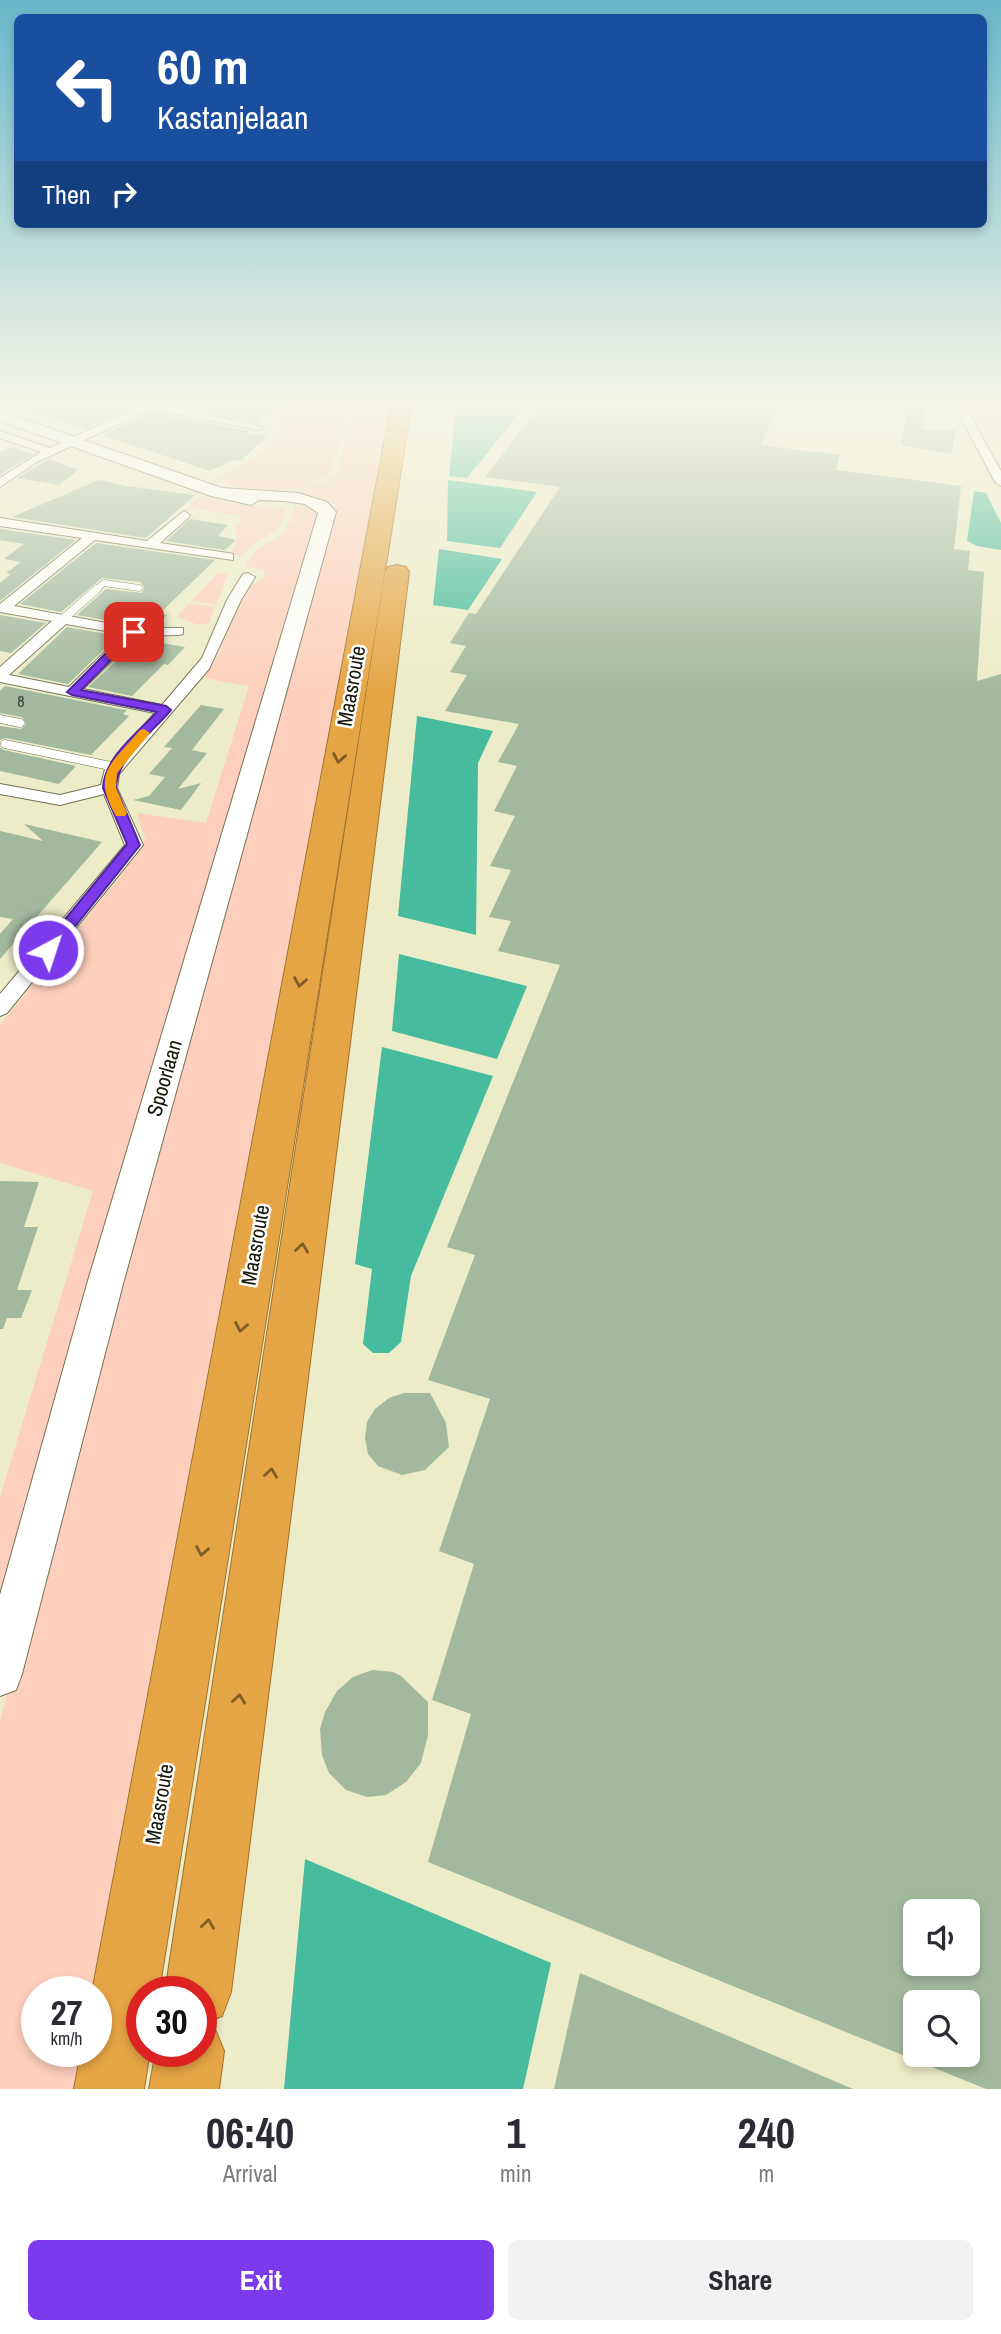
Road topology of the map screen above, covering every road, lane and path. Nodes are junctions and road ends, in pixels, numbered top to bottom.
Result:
1 (248, 498) edge
2 (385, 498) edge
3 (408, 498) edge
4 (184, 515) dead end
5 (0, 522) edge
6 (91, 537) junction
7 (150, 545) junction
8 (228, 557) dead end
9 (248, 577) dead end
10 (139, 589) dead end
11 (2, 608) edge
12 (63, 619) junction
13 (178, 631) dead end
14 (134, 632) junction
15 (0, 677) edge
16 (72, 692) junction
17 (166, 710) junction
18 (0, 719) edge
19 (20, 723) dead end
20 (5, 744) dead end
21 (115, 767) junction
22 (109, 788) junction
23 (0, 789) edge
24 (0, 1008) edge
25 (0, 1674) edge
26 (200, 1976) edge
27 (187, 2067) edge
28 (109, 2089) edge
29 (184, 2089) edge

1 - 25 main road, Spoorlaan
2 -> 28 highway, Maasroute
26 -> 3 highway, Maasroute
4 - 7 street
5 - 6 street
6 - 7 street
6 - 11 street
7 - 8 street
9 - 17 street
10 - 12 lane
11 - 12 street
12 - 14 street
12 - 15 street
13 - 14 street
14 - 16 street
15 - 16 street
16 - 17 street
17 - 21 street
18 - 19 lane
20 - 21 lane
21 - 22 street
22 - 23 street
22 - 24 street
27 - 29 highway

